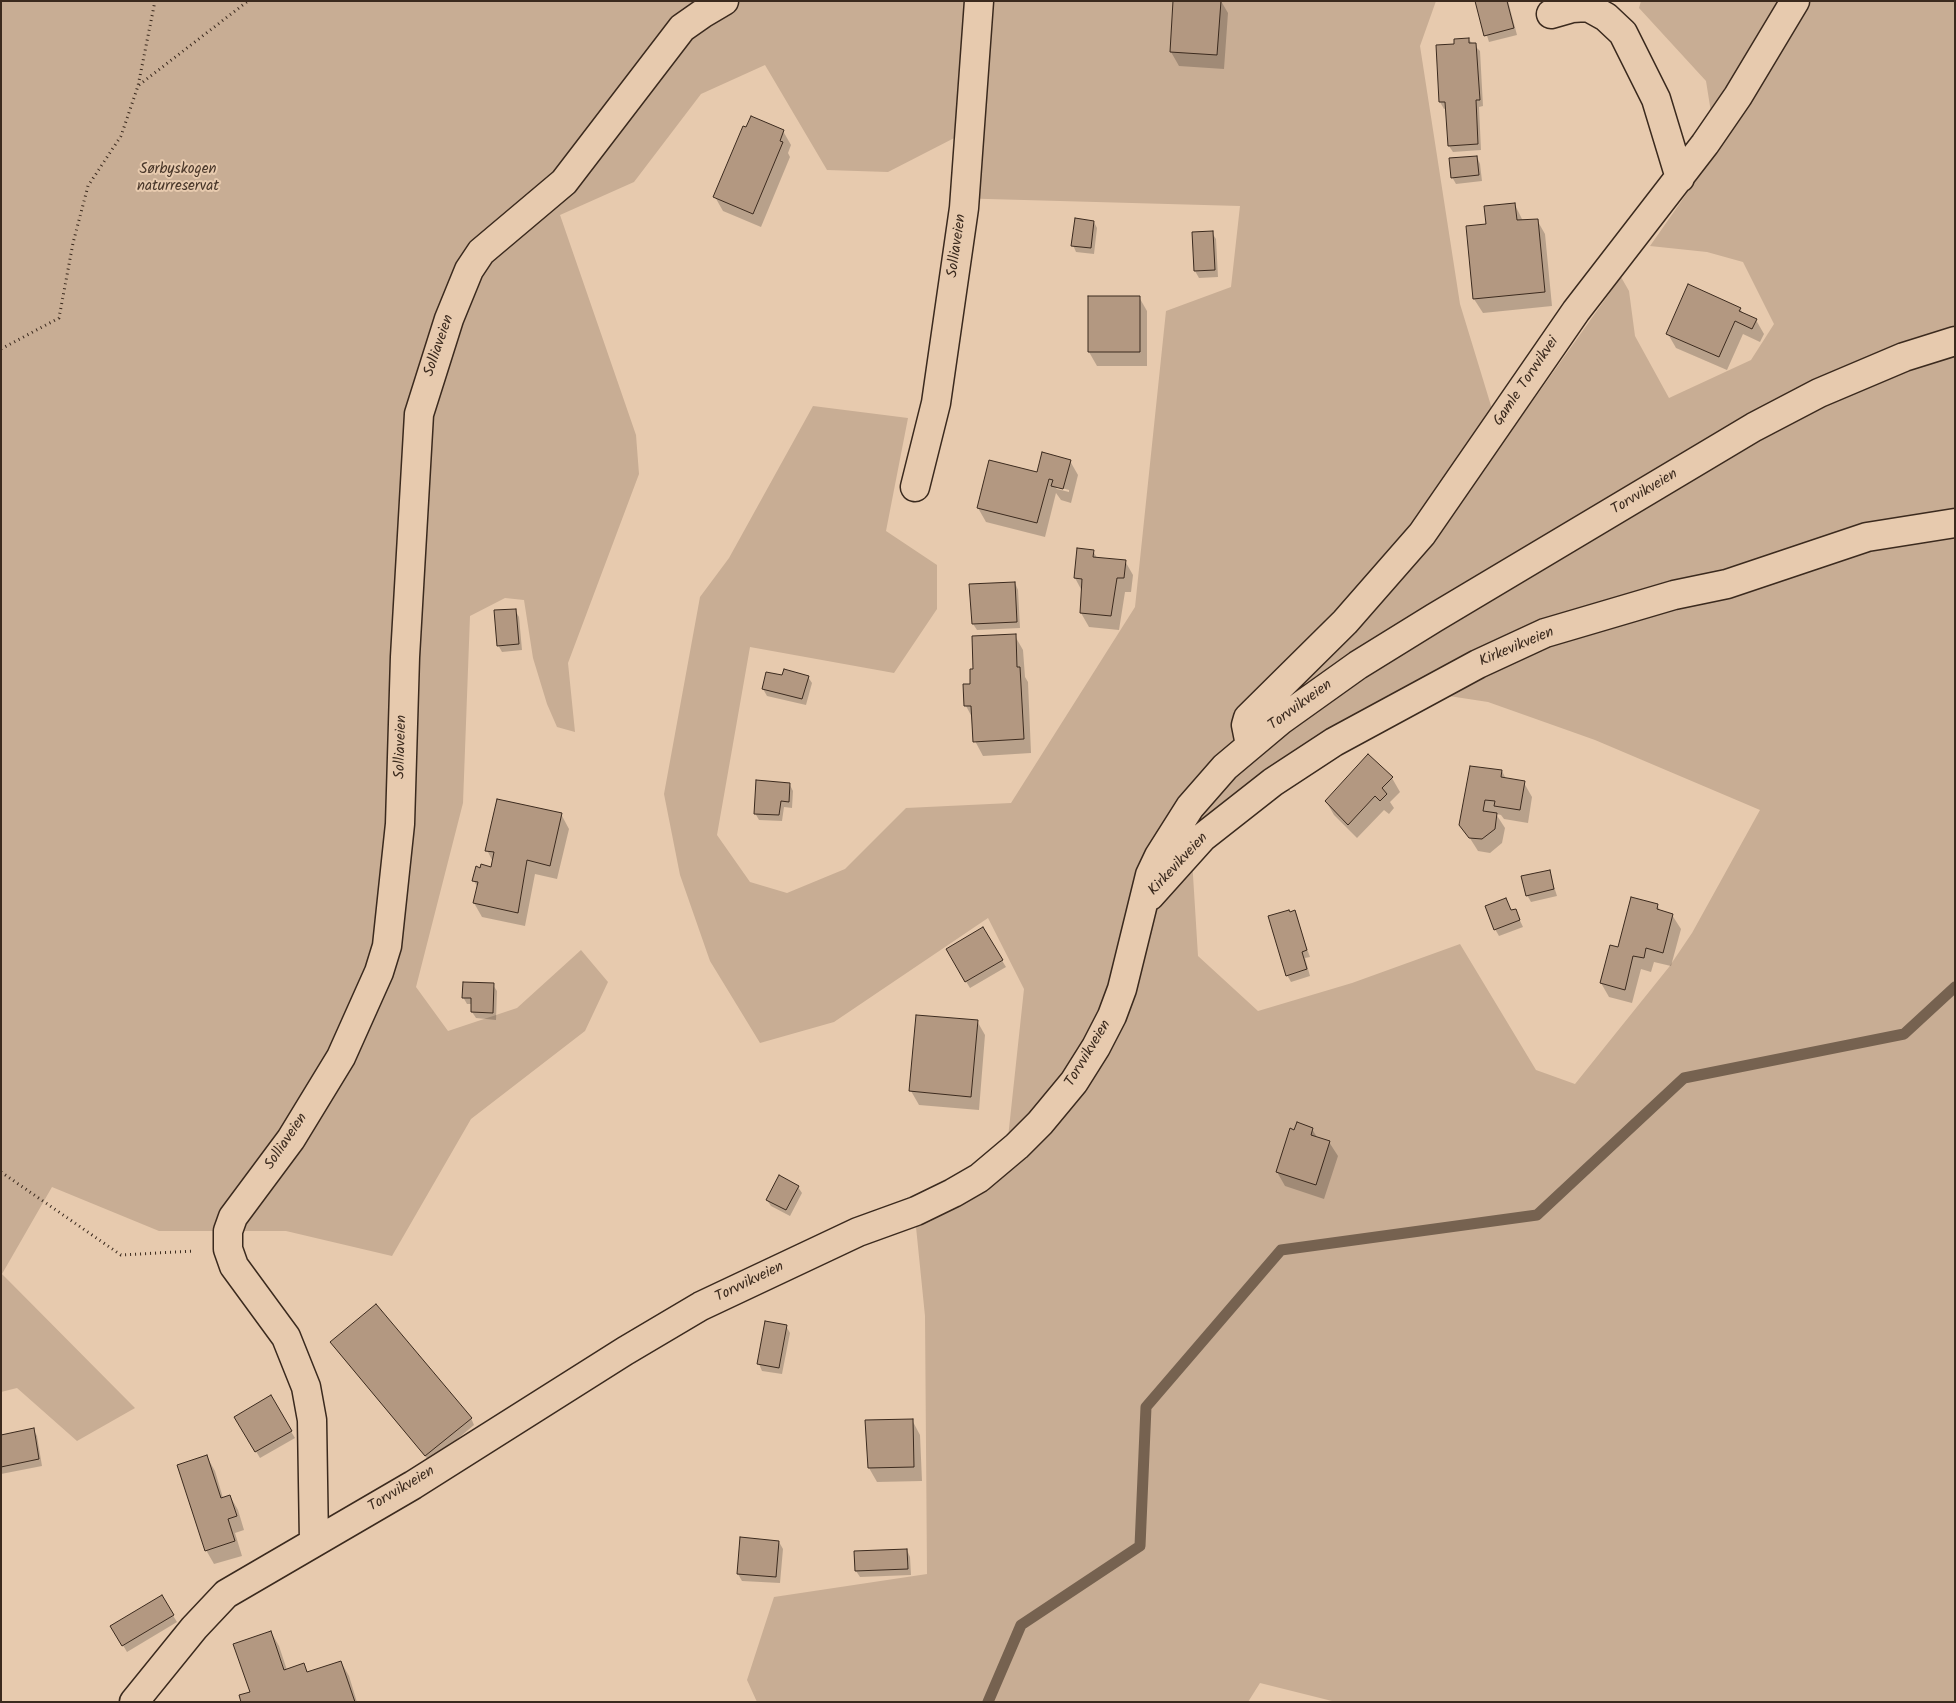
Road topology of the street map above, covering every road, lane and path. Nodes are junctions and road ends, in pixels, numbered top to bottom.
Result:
1 (154, 1) edge
2 (248, 1) edge
3 (724, 1) edge
4 (979, 1) edge
5 (1795, 1) edge
6 (1551, 14) dead end
7 (138, 86) junction
8 (1680, 178) junction
9 (1955, 341) edge
10 (1, 349) edge
11 (915, 487) dead end
12 (1955, 523) edge
13 (1250, 745) junction
14 (1144, 902) junction
15 (1, 1172) edge
16 (228, 1249) junction
17 (314, 1542) junction
18 (134, 1702) edge

1 - 7 path
2 - 7 path
3 - 16 street, Solliaveien
4 - 11 street, Solliaveien
5 - 8 street, Gamle Torvvikvei
6 - 8 street
7 - 10 path
8 - 13 street, Gamle Torvvikvei
9 - 13 street, Torvvikveien
12 - 14 street, Kirkevikveien
13 - 14 street, Torvvikveien
14 - 17 street, Torvvikveien
15 - 16 path
16 - 17 street, Solliaveien
17 - 18 street, Torvvikveien

